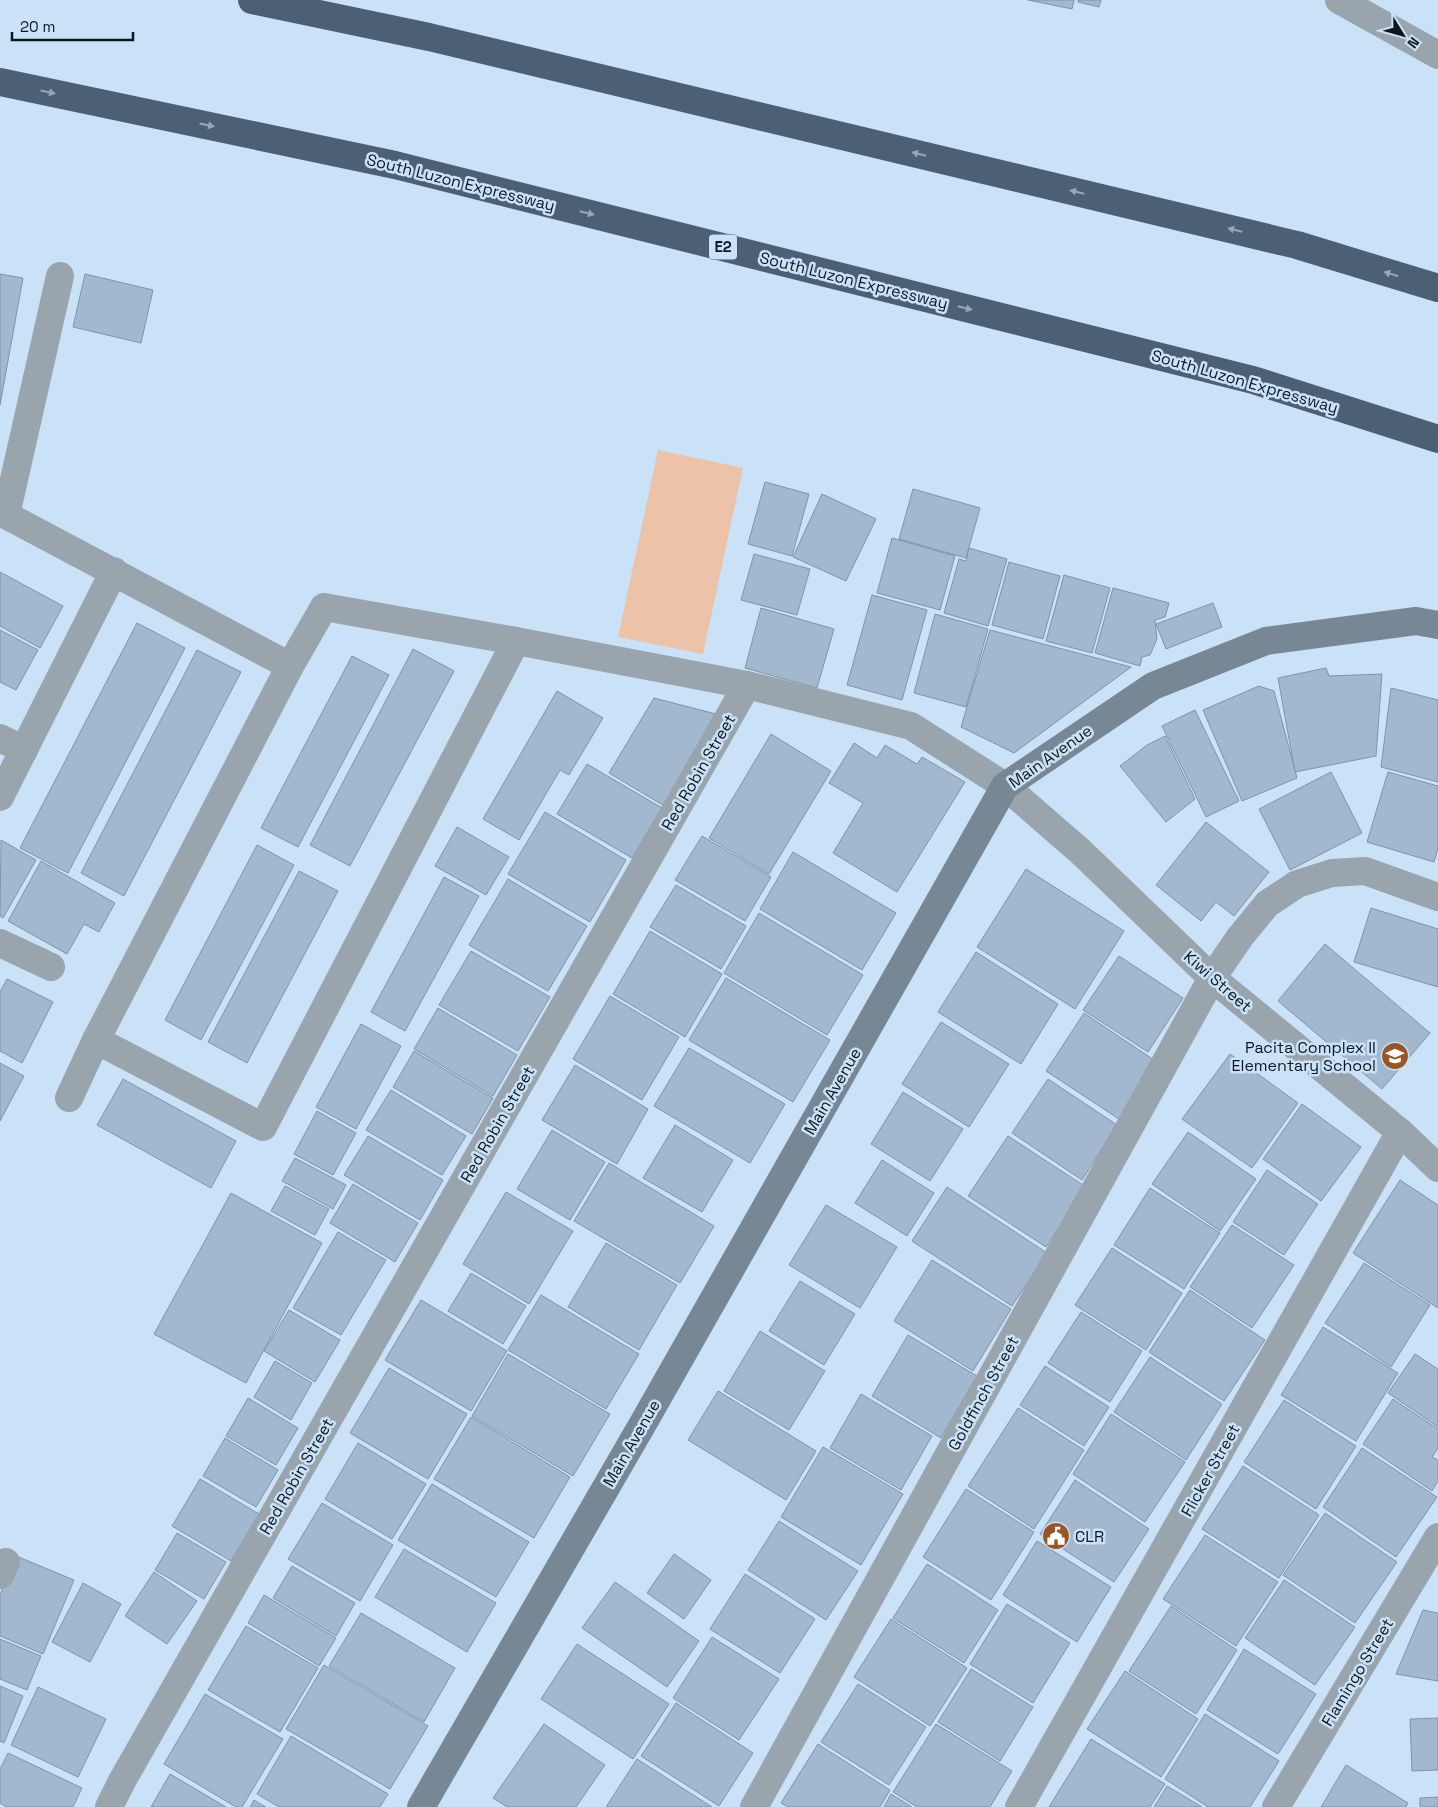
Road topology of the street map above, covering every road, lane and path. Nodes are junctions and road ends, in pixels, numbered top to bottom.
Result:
1 (252, 0) edge
2 (1339, 0) edge
3 (1438, 55) edge
4 (0, 82) edge
5 (60, 276) dead end
6 (1438, 288) edge
7 (1438, 439) edge
8 (3, 513) edge
9 (114, 571) junction
10 (1438, 625) edge
11 (516, 640) junction
12 (290, 666) junction
13 (747, 685) junction
14 (12, 744) edge
15 (1005, 786) junction
16 (0, 797) edge
17 (1438, 897) edge
18 (0, 942) edge
19 (51, 967) dead end
20 (1212, 978) junction
21 (96, 1040) junction
22 (69, 1098) dead end
23 (1400, 1132) junction
24 (1438, 1168) edge
25 (1438, 1537) edge
26 (110, 1807) edge
27 (421, 1807) edge
28 (754, 1807) edge
29 (1020, 1807) edge
30 (1276, 1807) edge

6 -> 1 highway
2 - 3 street
4 -> 7 highway, South Luzon Expressway / E2
5 - 8 street
8 - 9 street
9 - 12 street
9 - 14 street
10 - 15 street, Main Avenue
11 - 12 street
11 - 13 street
11 - 21 street
12 - 21 street
13 - 15 street
13 - 26 street, Red Robin Street
14 - 16 street
15 - 20 street, Kiwi Street
15 - 27 street, Main Avenue
17 - 20 street, Goldfinch Street
18 - 19 street
20 - 23 street, Kiwi Street
20 - 28 street, Goldfinch Street
21 - 22 street
23 - 24 street, Kiwi Street
23 - 29 street, Flicker Street
25 - 30 street, Flamingo Street

